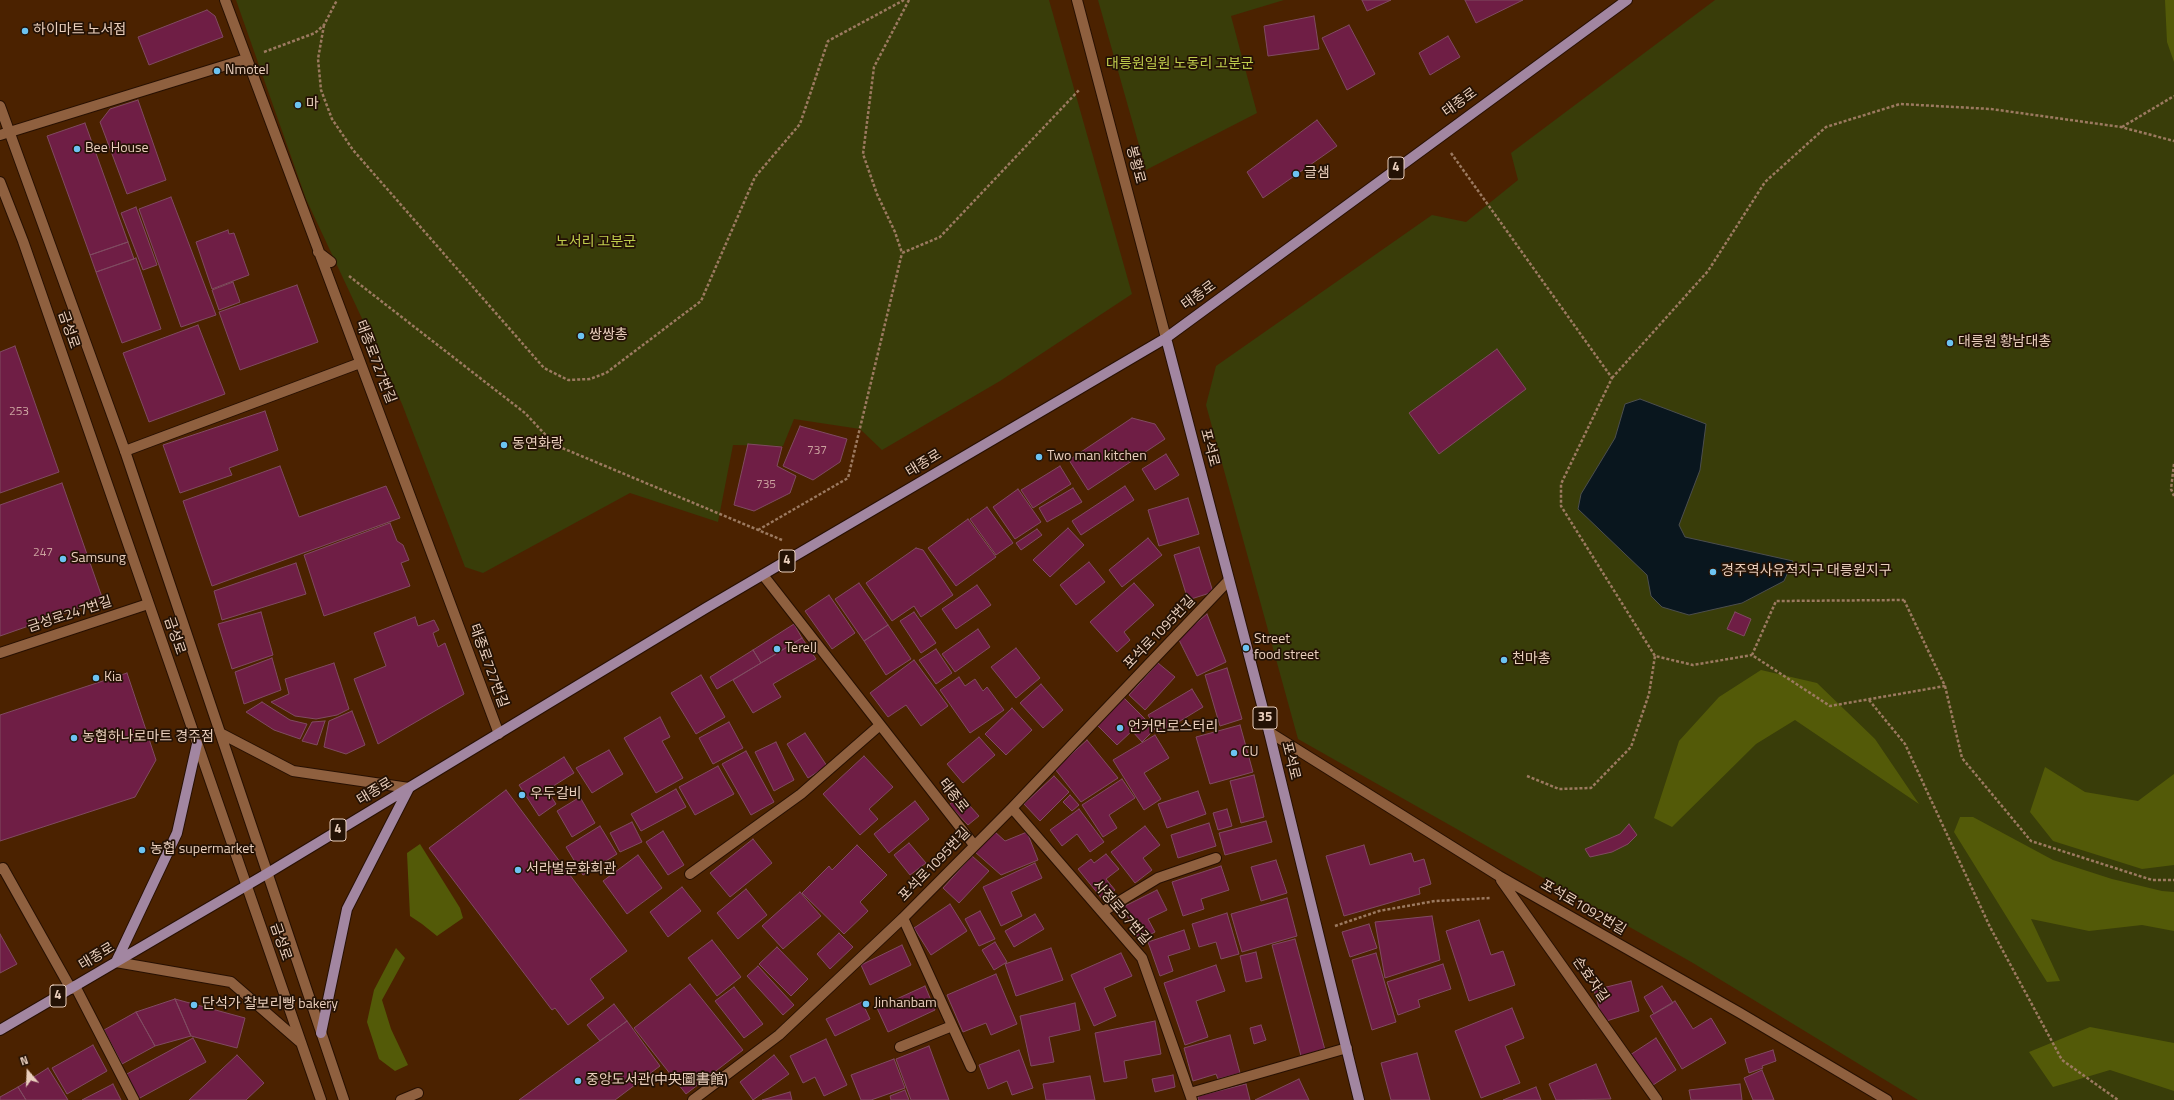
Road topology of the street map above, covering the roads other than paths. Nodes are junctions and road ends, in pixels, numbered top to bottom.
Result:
1 (225, 0) edge
2 (1077, 0) edge
3 (1627, 0) edge
4 (246, 59) junction
5 (0, 106) edge
6 (5, 133) edge
7 (0, 182) edge
8 (318, 252) junction
9 (331, 262) road end
10 (1166, 338) junction
11 (360, 363) junction
12 (125, 452) junction
13 (763, 575) junction
14 (1229, 580) junction
15 (148, 604) junction
16 (0, 653) edge
17 (880, 725) junction
18 (1269, 732) junction
19 (222, 734) junction
20 (499, 734) junction
21 (197, 744) junction
22 (409, 788) junction
23 (1012, 808) junction
24 (974, 845) junction
25 (1216, 858) dead end
26 (0, 869) edge
27 (268, 873) junction
28 (690, 874) dead end
29 (1498, 876) junction
30 (246, 886) junction
31 (1102, 912) junction
32 (903, 918) junction
33 (116, 962) junction
34 (73, 987) junction
35 (952, 1026) junction
36 (0, 1030) edge
37 (321, 1033) junction
38 (301, 1042) junction
39 (900, 1047) dead end
40 (1347, 1048) junction
41 (971, 1067) dead end
42 (418, 1093) dead end
43 (1191, 1097) edge
44 (134, 1100) edge
45 (321, 1100) edge
46 (344, 1100) edge
47 (401, 1100) edge
48 (693, 1100) edge
49 (1360, 1100) edge
50 (1658, 1100) edge
51 (1887, 1100) edge

1 - 4 street, 태종로727번길
2 - 10 street, 봉황로
3 - 10 main road, 태종로 / 4
4 - 6 street
4 - 8 street, 태종로727번길
5 - 6 street, 금성로
6 - 12 street, 금성로
7 - 15 street, 금성로
8 - 9 street
8 - 11 street, 태종로727번길
10 - 13 main road, 태종로 / 4
10 - 14 main road, 포석로 / 35
11 - 12 street
11 - 20 street, 태종로727번길
12 - 19 street, 금성로
13 - 17 street, 태종로
13 - 20 main road, 태종로 / 4
14 - 18 main road, 포석로 / 35
14 - 23 street, 포석로1095번길
15 - 16 street, 금성로247번길
15 - 21 street, 금성로
17 - 24 street, 태종로
17 - 28 street
18 - 29 street, 포석로1092번길
18 - 40 main road, 포석로 / 35
19 - 22 street
19 - 27 street, 금성로
20 - 22 main road, 태종로 / 4
21 - 30 street, 금성로
21 - 33 main road
22 - 27 main road, 태종로 / 4
22 - 37 main road
23 - 24 street, 포석로1095번길
23 - 31 street, 사정로57번길
24 - 32 street, 포석로1095번길
25 - 31 street
26 - 34 street
27 - 30 main road, 태종로 / 4
27 - 37 street, 금성로
29 - 50 street, 손효자길
29 - 51 street, 포석로1092번길
30 - 33 main road, 태종로 / 4
30 - 38 street, 금성로
31 - 43 street, 사정로57번길
32 - 35 street
32 - 48 street, 포석로1095번길
33 - 34 main road, 태종로 / 4
33 - 38 street
34 - 36 main road, 태종로 / 4
34 - 44 street
35 - 39 street
35 - 41 street
37 - 46 street, 금성로
38 - 45 street, 금성로
40 - 43 street
40 - 49 main road, 포석로 / 35
42 - 47 street

